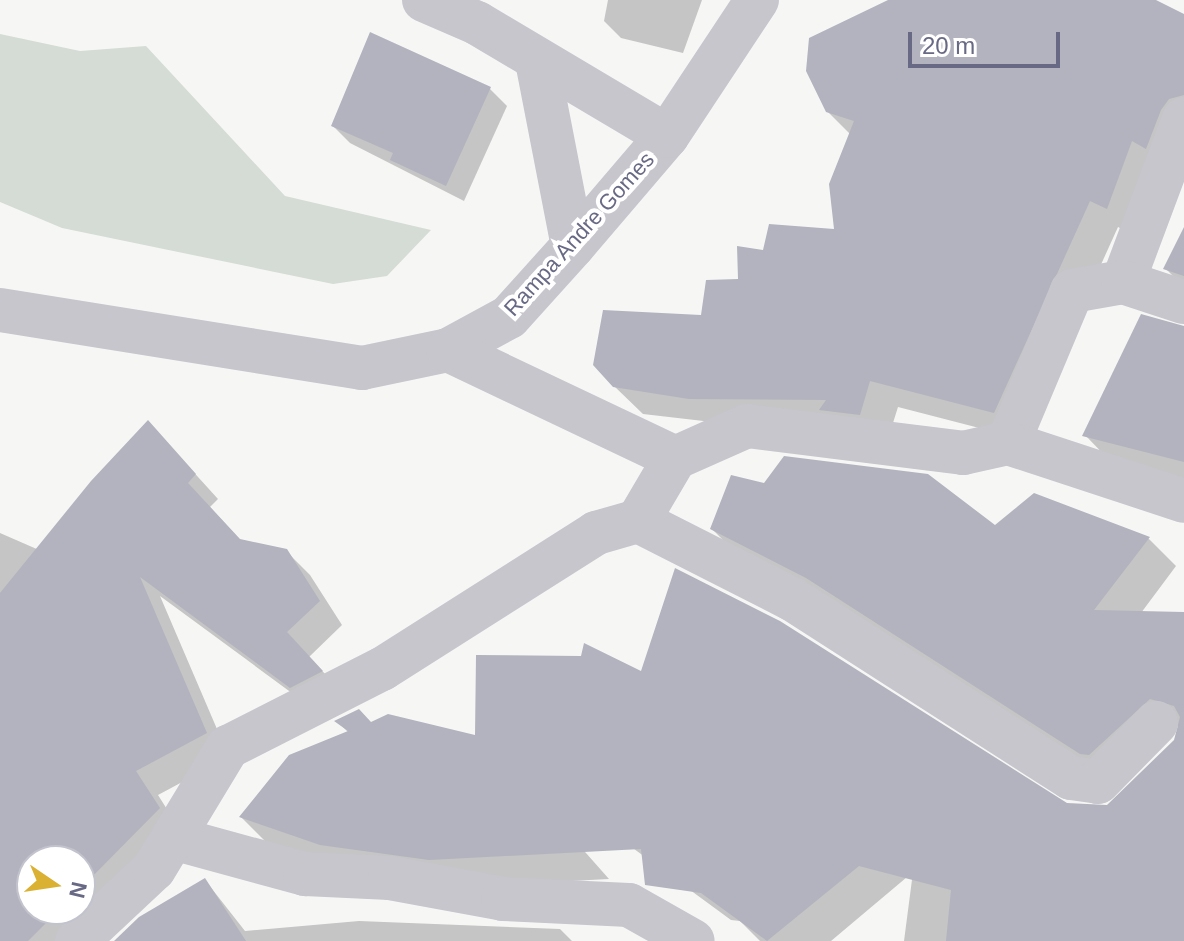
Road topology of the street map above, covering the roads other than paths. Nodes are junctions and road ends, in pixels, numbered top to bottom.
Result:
1 (424, 0) edge
2 (757, 0) edge
3 (537, 61) junction
4 (1184, 119) edge
5 (667, 136) junction
6 (573, 246) junction
7 (1123, 282) junction
8 (1184, 302) edge
9 (0, 310) edge
10 (448, 350) junction
11 (1008, 443) junction
12 (675, 458) junction
13 (1184, 501) edge
14 (638, 521) junction
15 (1156, 723) dead end
16 (173, 838) junction
17 (77, 941) edge
18 (693, 941) edge

1 - 3 street
2 - 5 street, Rampa Andre Gomes
3 - 5 street
3 - 6 street
4 - 7 street
5 - 6 street, Rampa Andre Gomes
6 - 10 street, Rampa Andre Gomes
7 - 8 street
7 - 11 street
9 - 10 street, Rampa Andre Gomes
10 - 12 street
11 - 12 street
11 - 13 street
12 - 14 street
14 - 15 street
14 - 16 street
16 - 17 street
16 - 18 street

